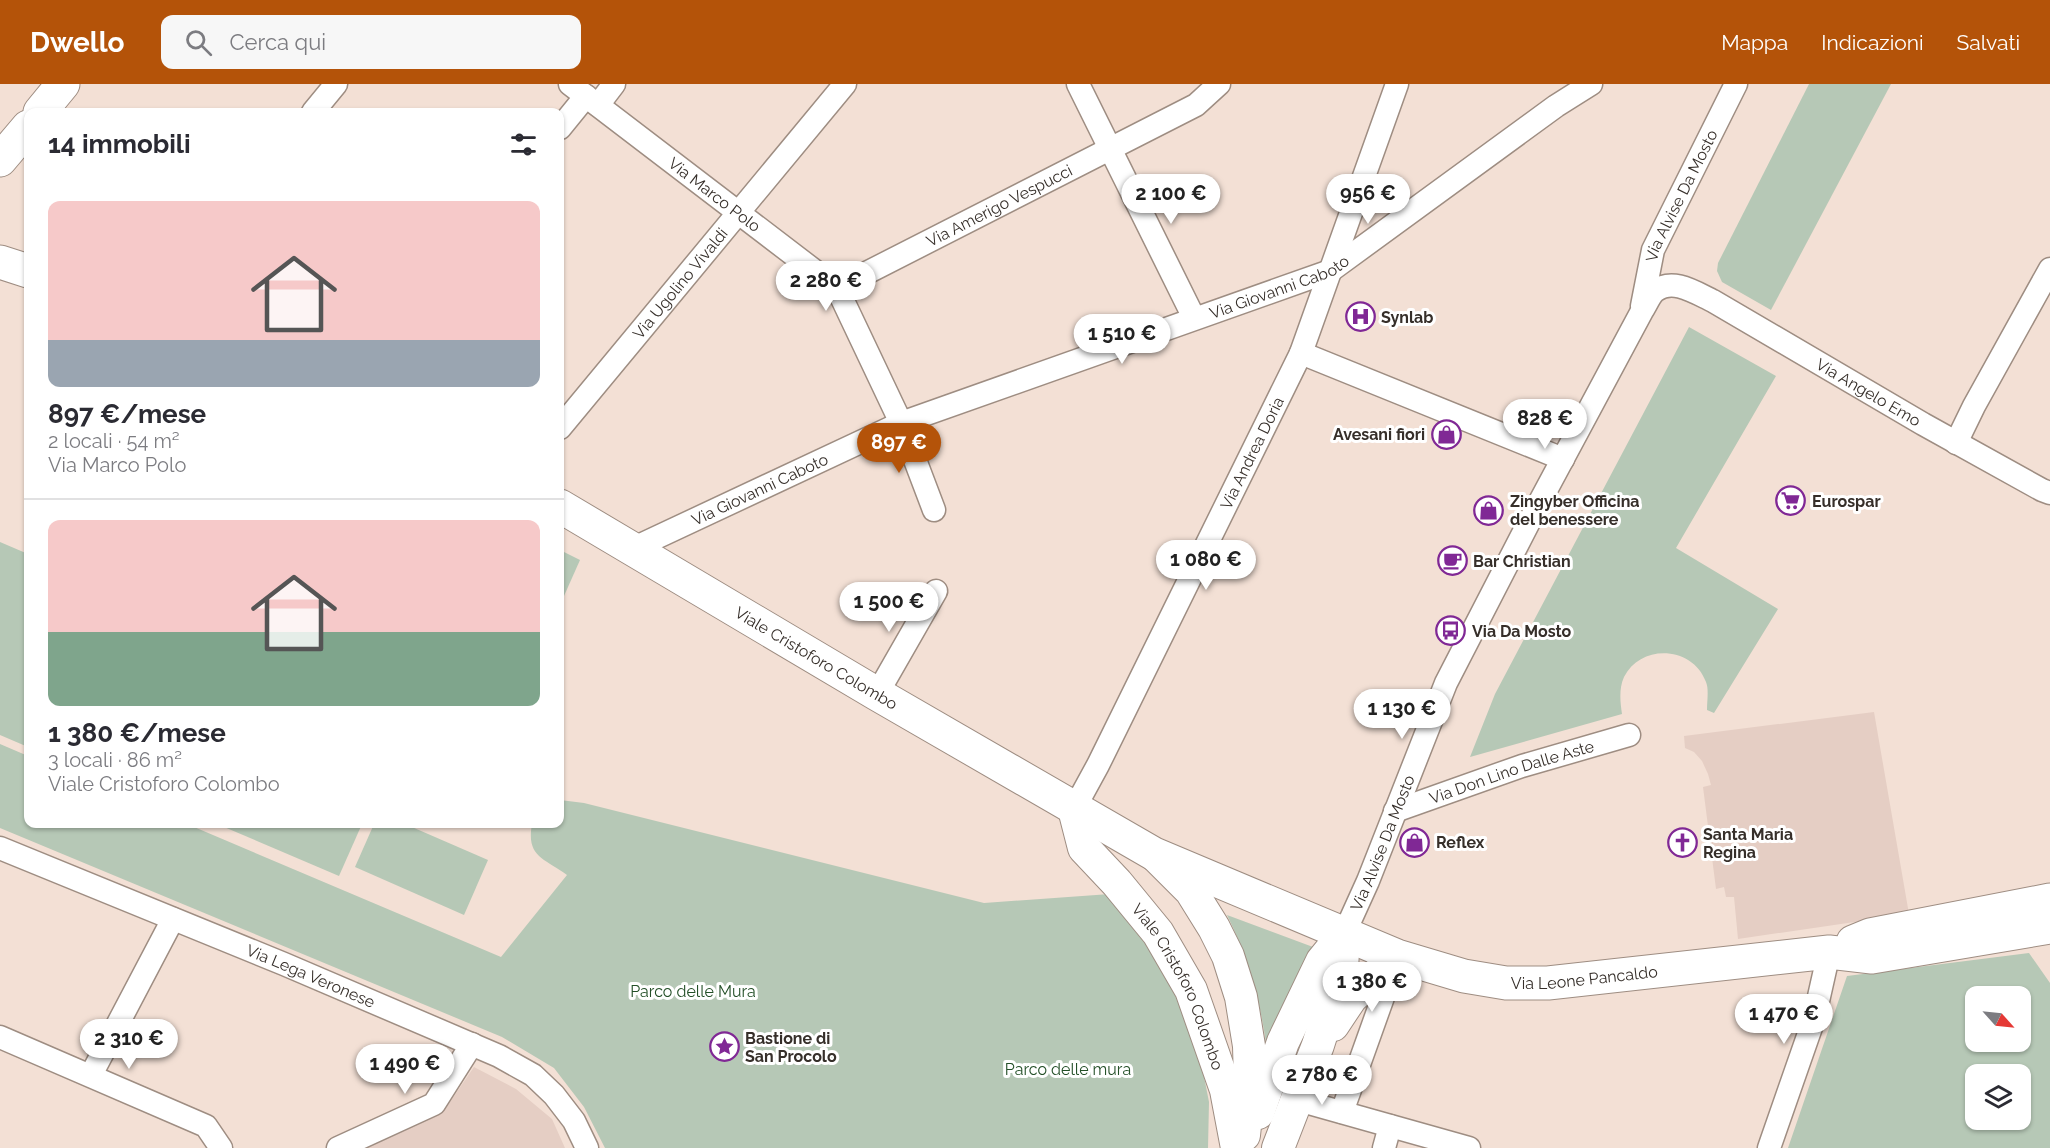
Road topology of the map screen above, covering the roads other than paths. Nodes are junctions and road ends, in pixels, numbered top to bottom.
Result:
1 (63, 84) edge
2 (336, 84) edge
3 (614, 84) edge
4 (845, 84) edge
5 (1078, 84) edge
6 (1219, 84) edge
7 (1397, 84) edge
8 (1591, 84) edge
9 (1736, 84) edge
10 (585, 95) edge
11 (43, 108) edge
12 (316, 108) edge
13 (564, 123) edge
14 (24, 132) edge
15 (1112, 150) junction
16 (0, 160) edge
17 (738, 212) junction
18 (0, 262) edge
19 (2050, 269) edge
20 (24, 270) edge
21 (1330, 271) junction
22 (837, 288) junction
23 (1688, 289) joint
24 (1642, 311) junction
25 (1194, 318) junction
26 (1301, 353) junction
27 (564, 423) edge
28 (901, 423) junction
29 (1956, 443) junction
30 (1563, 459) junction
31 (2050, 493) edge
32 (564, 508) edge
33 (934, 510) dead end
34 (632, 549) junction
35 (936, 591) dead end
36 (877, 694) junction
37 (1629, 735) dead end
38 (1074, 809) junction
39 (1395, 811) junction
40 (0, 848) edge
41 (1154, 854) junction
42 (2050, 900) edge
43 (173, 919) junction
44 (2050, 927) edge
45 (1344, 934) junction
46 (1830, 952) junction
47 (1397, 956) junction
48 (0, 1037) edge
49 (472, 1044) junction
50 (1318, 1045) junction
51 (91, 1075) junction
52 (1298, 1100) junction
53 (1342, 1112) junction
54 (1390, 1126) junction
55 (221, 1148) edge
56 (338, 1148) edge
57 (587, 1148) edge
58 (1237, 1148) edge
59 (1244, 1148) edge
60 (1278, 1148) edge
61 (1384, 1148) edge
62 (1469, 1148) edge
63 (1769, 1148) edge

1 - 11 main road
2 - 12 street
3 - 10 street
4 - 17 street, Via Ugolino Vivaldi
5 - 15 street
6 - 15 street, Via Amerigo Vespucci
7 - 21 street, Via Andrea Doria
8 - 21 street, Via Giovanni Caboto
9 - 24 street, Via Alvise Da Mosto
10 - 13 street
10 - 17 street, Via Marco Polo
14 - 16 main road
15 - 22 street, Via Amerigo Vespucci
15 - 25 street
17 - 22 street, Via Marco Polo
17 - 27 street, Via Ugolino Vivaldi
18 - 20 main road
19 - 29 street
21 - 25 street, Via Giovanni Caboto
21 - 26 street, Via Andrea Doria
22 - 28 street, Via Marco Polo
23 - 24 street, Via Alvise Da Mosto
23 - 29 street, Via Angelo Emo
24 - 30 street, Via Alvise Da Mosto
25 - 28 street, Via Giovanni Caboto
26 - 30 street
26 - 38 street, Via Andrea Doria
28 - 33 street, Via Marco Polo
28 - 34 street, Via Giovanni Caboto
29 - 31 street, Via Angelo Emo
30 - 39 street, Via Alvise Da Mosto
32 - 34 main road, Viale Cristoforo Colombo
34 - 36 main road, Viale Cristoforo Colombo
35 - 36 street
36 - 38 main road, Viale Cristoforo Colombo
37 - 39 street, Via Don Lino Dalle Aste
38 - 41 main road, Viale Cristoforo Colombo
38 - 58 street, Viale Cristoforo Colombo
39 - 45 street, Via Alvise Da Mosto
40 - 43 street, Via Lega Veronese
41 - 45 main road, Viale Cristoforo Colombo
41 - 59 street, Viale Cristoforo Colombo
42 - 46 main road, Via Leone Pancaldo
43 - 49 street, Via Lega Veronese
43 - 51 street
44 - 46 main road, Via Leone Pancaldo
45 - 47 main road, Via Leone Pancaldo
45 - 50 street
45 - 59 street, Viale Cristoforo Colombo
46 - 47 main road, Via Leone Pancaldo
46 - 63 street
47 - 50 street
47 - 53 street
48 - 51 street
49 - 56 street
49 - 57 street, Via Lega Veronese
50 - 52 street
51 - 55 street
52 - 53 street
52 - 60 street
53 - 54 street
54 - 61 street
54 - 62 street

